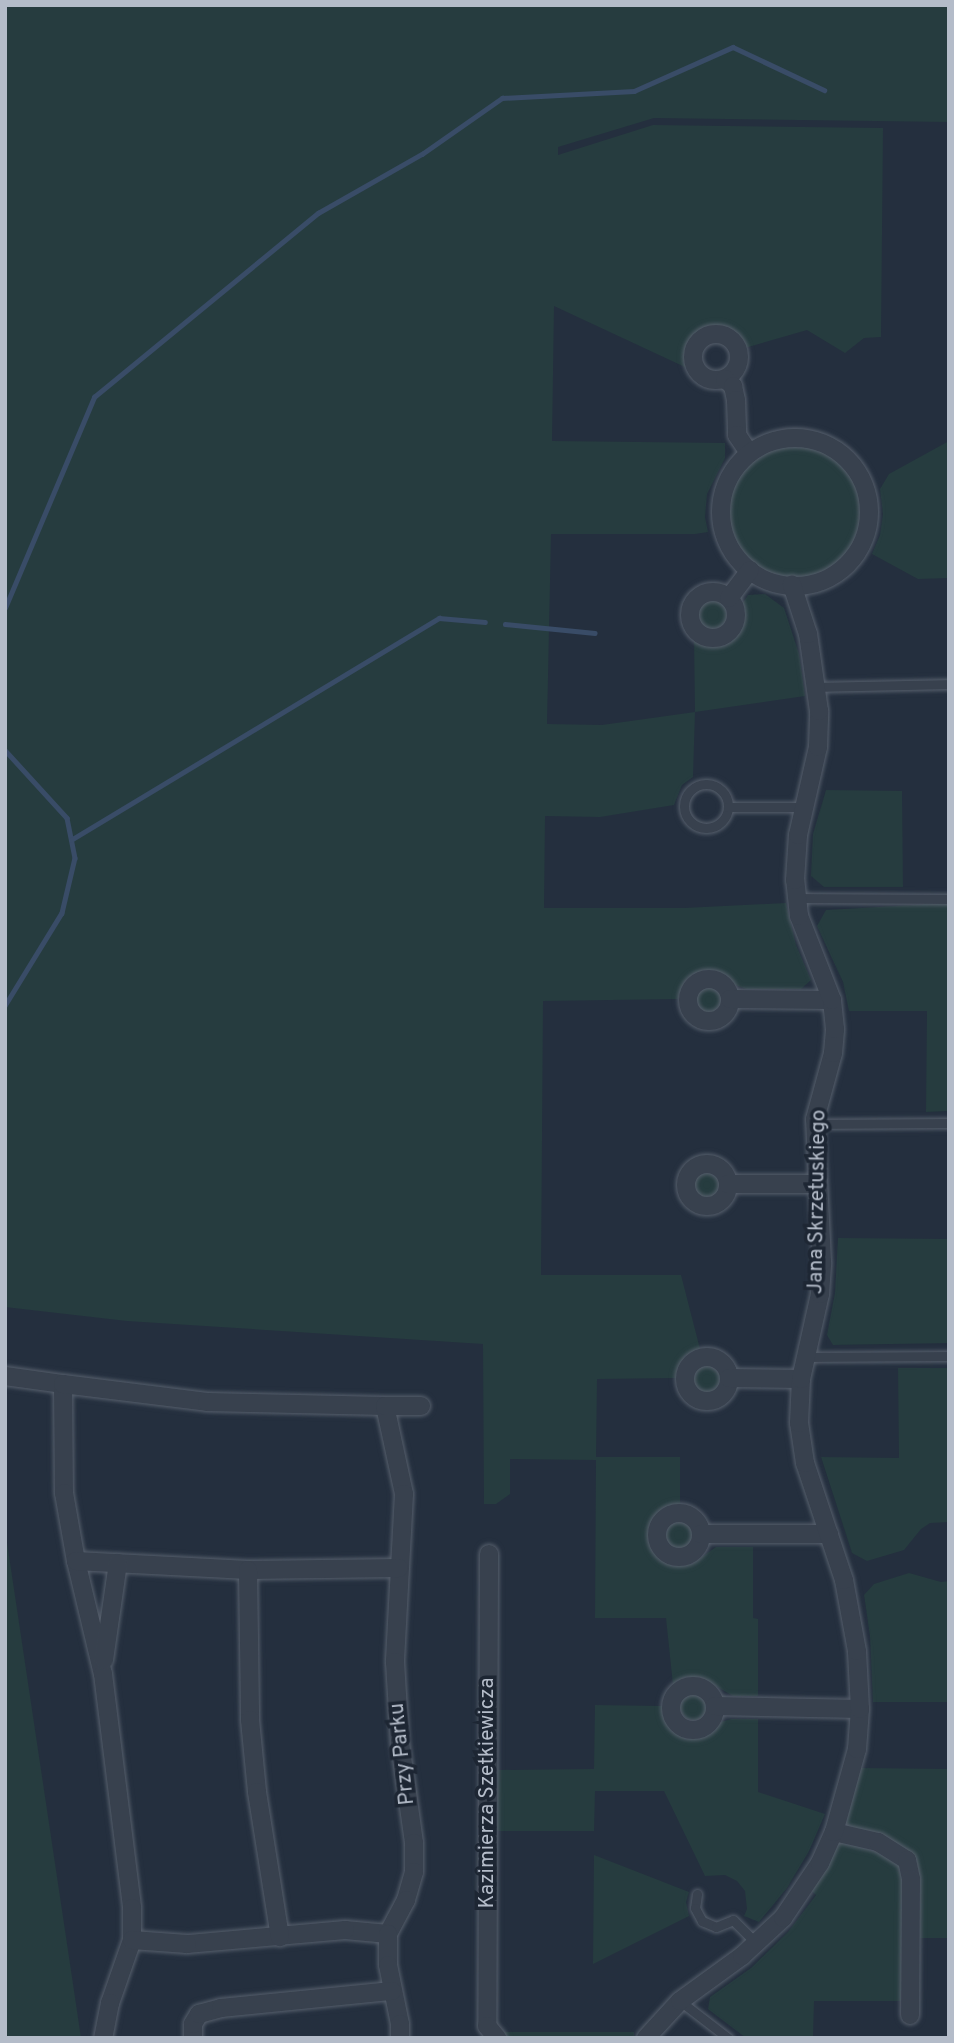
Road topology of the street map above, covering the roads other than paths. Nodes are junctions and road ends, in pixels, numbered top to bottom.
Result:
1 (725, 379) dead end
2 (749, 453) junction
3 (750, 570) junction
4 (792, 585) junction
5 (729, 598) dead end
6 (949, 684) edge
7 (817, 687) junction
8 (728, 807) junction
9 (803, 807) junction
10 (797, 898) junction
11 (949, 899) edge
12 (730, 999) dead end
13 (832, 1000) junction
14 (949, 1123) edge
15 (815, 1124) junction
16 (728, 1184) dead end
17 (818, 1184) junction
18 (949, 1356) edge
19 (806, 1357) junction
20 (5, 1376) edge
21 (729, 1378) dead end
22 (801, 1379) junction
23 (63, 1384) junction
24 (384, 1406) junction
25 (421, 1406) dead end
26 (701, 1534) dead end
27 (829, 1534) junction
28 (489, 1554) dead end
29 (76, 1561) junction
30 (118, 1563) junction
31 (399, 1568) junction
32 (248, 1570) junction
33 (103, 1674) junction
34 (715, 1706) dead end
35 (860, 1710) junction
36 (834, 1832) junction
37 (697, 1894) dead end
38 (388, 1934) junction
39 (280, 1937) junction
40 (132, 1940) junction
41 (757, 1944) junction
42 (392, 1992) junction
43 (680, 2001) junction
44 (909, 2015) dead end
45 (493, 2035) edge
46 (103, 2038) edge
47 (193, 2038) edge
48 (400, 2038) edge
49 (646, 2038) edge
50 (728, 2038) edge

1 - 2 street
2 - 3 street
2 - 4 street
3 - 4 street
3 - 5 street
4 - 7 street, Jana Skrzetuskiego
6 - 7 lane
7 - 9 street, Jana Skrzetuskiego
8 - 8 lane
8 - 9 lane
9 - 10 street, Jana Skrzetuskiego
10 - 11 lane
10 - 13 street, Jana Skrzetuskiego
12 - 13 street
13 - 15 street, Jana Skrzetuskiego
14 - 15 lane
15 - 17 street, Jana Skrzetuskiego
16 - 17 street
17 - 19 street, Jana Skrzetuskiego
18 - 19 lane
19 - 22 street, Jana Skrzetuskiego
20 - 23 street
21 - 22 street
22 - 27 street, Jana Skrzetuskiego
23 - 24 street
23 - 29 street
24 - 25 street
24 - 31 street, Przy Parku
26 - 27 street
27 - 35 street, Jana Skrzetuskiego
28 - 45 street, Kazimierza Szetkiewicza
29 - 30 street
29 - 33 street
30 - 32 street
30 - 33 street
31 - 32 street
31 - 38 street, Przy Parku
32 - 39 street
33 - 40 street
34 - 35 street
35 - 36 street, Jana Skrzetuskiego
36 - 41 street, Jana Skrzetuskiego
36 - 44 street
37 - 41 lane
38 - 39 street
38 - 42 street
39 - 40 street
40 - 46 street
41 - 43 street, Jana Skrzetuskiego
42 - 47 street
42 - 48 street
43 - 49 street, Jana Skrzetuskiego
43 - 50 lane

